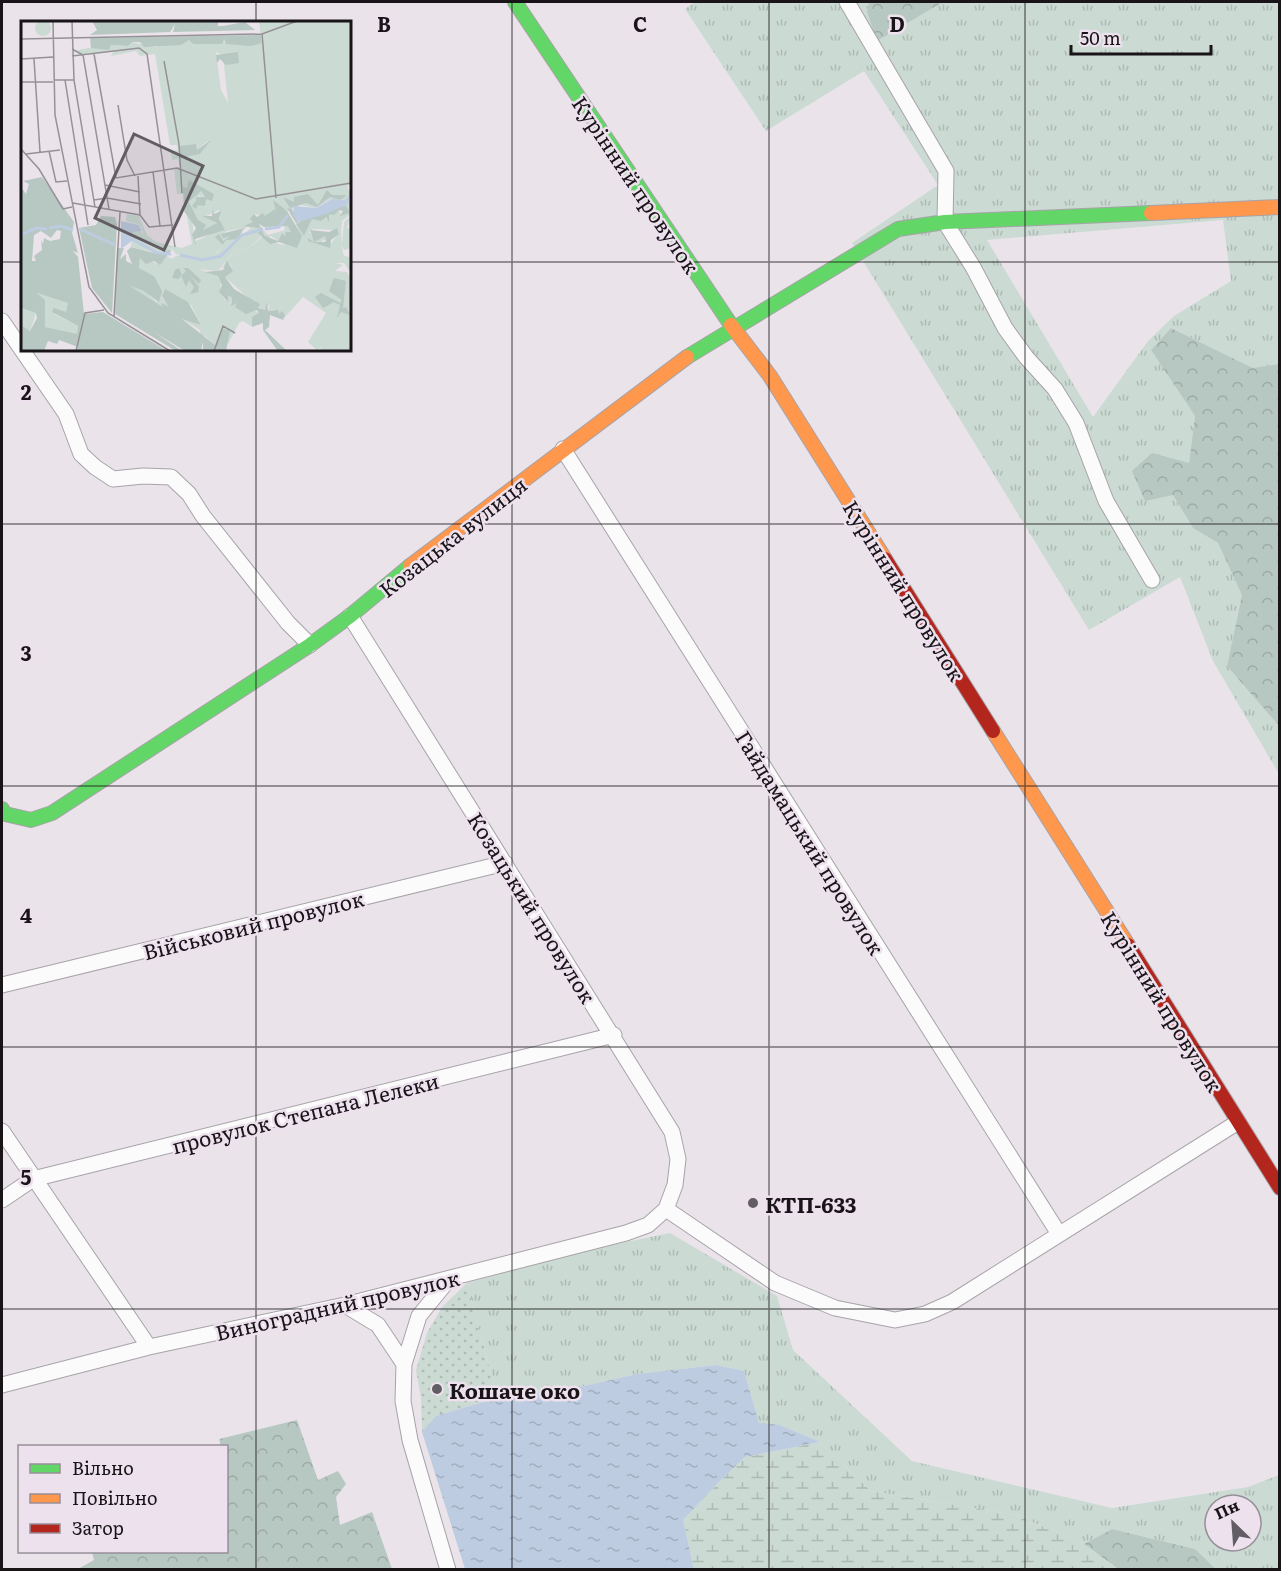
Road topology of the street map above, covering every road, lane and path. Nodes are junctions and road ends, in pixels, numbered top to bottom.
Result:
1 (515, 2) edge
2 (847, 2) edge
3 (1280, 207) edge
4 (945, 222) junction
5 (2, 321) edge
6 (734, 329) junction
7 (21, 349) edge
8 (23, 351) edge
9 (563, 450) junction
10 (1152, 580) dead end
11 (350, 616) junction
12 (310, 645) junction
13 (2, 809) edge
14 (505, 863) junction
15 (2, 985) edge
16 (614, 1035) junction
17 (1238, 1122) junction
18 (2, 1131) edge
19 (33, 1179) junction
20 (1280, 1188) edge
21 (2, 1200) edge
22 (666, 1209) junction
23 (1059, 1234) junction
24 (449, 1279) junction
25 (345, 1305) junction
26 (149, 1347) junction
27 (404, 1364) junction
28 (2, 1384) edge
29 (448, 1569) edge

1 - 6 street, Курінний провулок
2 - 4 street
3 - 4 street
4 - 6 street, Козацька вулиця
4 - 10 street
5 - 7 street
6 - 9 street, Козацька вулиця
6 - 17 street, Курінний провулок
8 - 12 street
9 - 11 street, Козацька вулиця
9 - 23 street, Гайдамацький провулок
11 - 12 street, Козацька вулиця
11 - 14 street, Козацький провулок
12 - 13 street, Козацька вулиця
14 - 15 street, Військовий провулок
14 - 16 street, Козацький провулок
16 - 19 street, провулок Степана Лелеки
16 - 22 street, Козацький провулок
17 - 20 street, Курінний провулок
17 - 23 street
18 - 19 street
19 - 21 street, провулок Степана Лелеки
19 - 26 street
22 - 23 street
22 - 24 street, Виноградний провулок
24 - 25 street, Виноградний провулок
24 - 27 street
25 - 26 street, Виноградний провулок
25 - 27 street
26 - 28 street, Виноградний провулок
27 - 29 street

